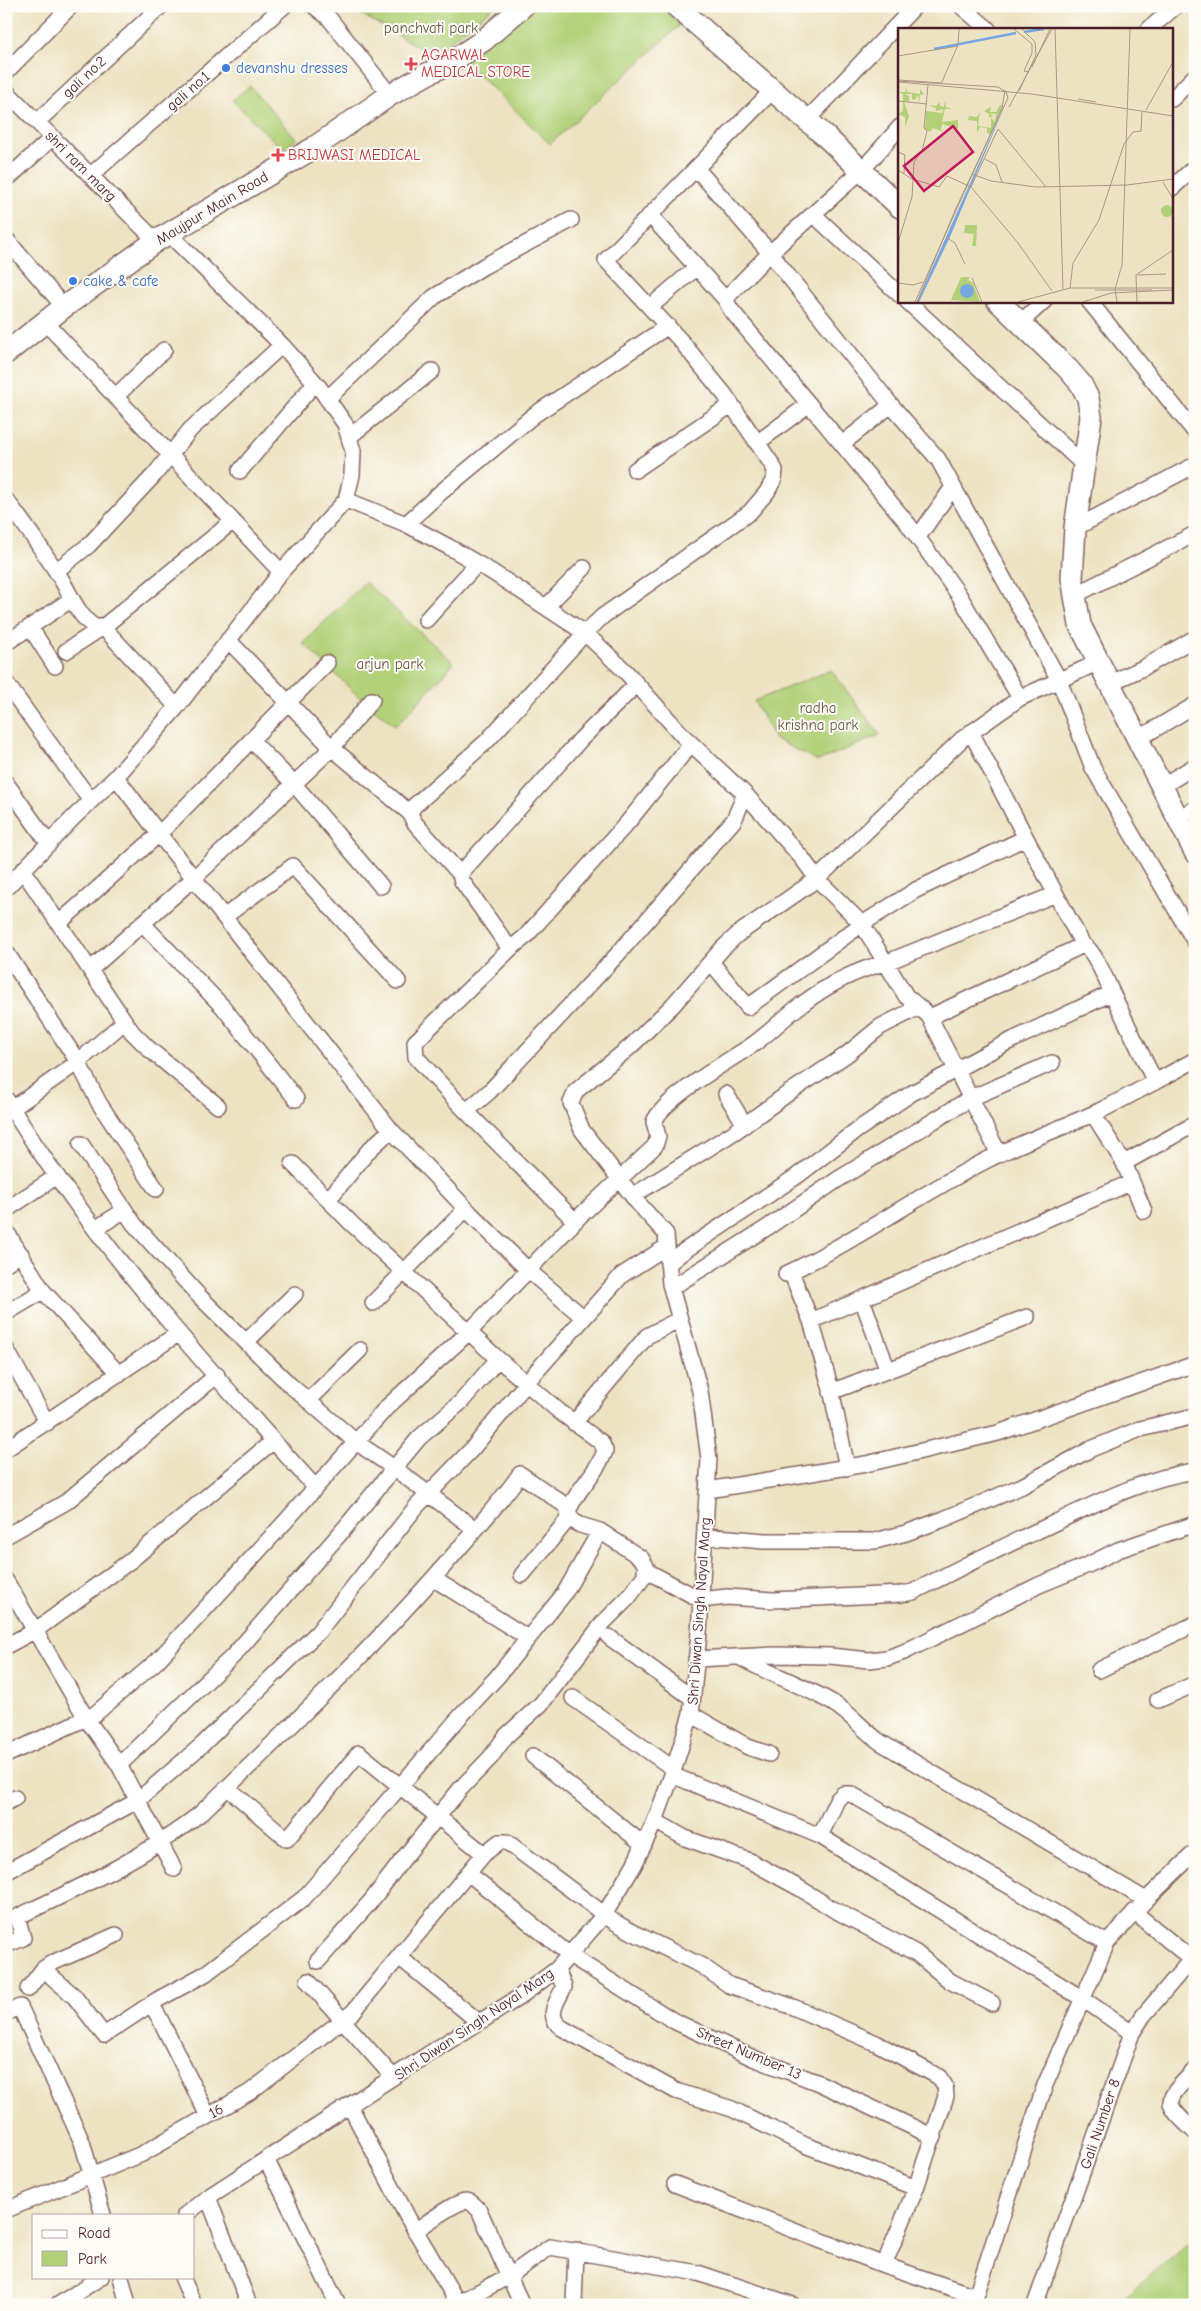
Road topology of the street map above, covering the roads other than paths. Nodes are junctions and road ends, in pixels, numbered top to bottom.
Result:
1 (71, 6) edge
2 (161, 6) edge
3 (284, 6) edge
4 (314, 6) edge
5 (523, 6) edge
6 (676, 6) edge
7 (915, 6) edge
8 (961, 6) edge
9 (1176, 6) edge
10 (987, 28) edge
11 (1150, 28) edge
12 (6, 72) edge
13 (1195, 76) edge
14 (773, 90) junction
15 (6, 91) edge
16 (390, 95) junction
17 (1174, 97) edge
18 (807, 120) junction
19 (37, 122) junction
20 (898, 129) edge
21 (52, 137) junction
22 (696, 168) junction
23 (862, 170) junction
24 (1193, 172) edge
25 (91, 175) junction
26 (6, 180) edge
27 (1174, 186) edge
28 (898, 205) edge
29 (812, 214) junction
30 (650, 215) junction
31 (571, 220) dead end
32 (162, 237) junction
33 (6, 239) edge
34 (770, 253) junction
35 (697, 267) junction
36 (898, 293) edge
37 (725, 299) junction
38 (907, 302) edge
39 (999, 302) edge
40 (1043, 302) edge
41 (1090, 302) edge
42 (64, 306) junction
43 (650, 307) junction
44 (44, 321) junction
45 (1020, 323) junction
46 (668, 326) junction
47 (282, 346) junction
48 (164, 350) dead end
49 (6, 352) edge
50 (432, 371) dead end
51 (315, 383) junction
52 (116, 397) junction
53 (327, 399) junction
54 (809, 404) junction
55 (731, 405) junction
56 (891, 406) junction
57 (1195, 432) edge
58 (349, 437) junction
59 (757, 443) junction
60 (842, 444) junction
61 (170, 455) junction
62 (1084, 465) junction
63 (1195, 465) edge
64 (635, 470) dead end
65 (240, 471) dead end
66 (953, 487) junction
67 (6, 500) edge
68 (346, 500) junction
69 (233, 522) junction
70 (406, 524) junction
71 (1075, 528) junction
72 (1195, 534) edge
73 (918, 538) junction
74 (477, 564) junction
75 (584, 568) dead end
76 (56, 571) junction
77 (281, 572) junction
78 (1075, 595) junction
79 (72, 599) junction
80 (546, 607) junction
81 (426, 620) dead end
82 (102, 627) junction
83 (30, 628) junction
84 (585, 633) junction
85 (1195, 638) edge
86 (228, 640) junction
87 (6, 643) edge
88 (66, 651) dead end
89 (1099, 662) junction
90 (327, 663) dead end
91 (55, 666) dead end
92 (1059, 680) junction
93 (6, 683) edge
94 (1110, 683) junction
95 (637, 684) junction
96 (1020, 698) junction
97 (372, 700) dead end
98 (289, 702) junction
99 (1195, 705) edge
100 (177, 707) junction
101 (971, 732) junction
102 (1138, 739) junction
103 (251, 740) junction
104 (691, 744) junction
105 (332, 748) junction
106 (1195, 766) edge
107 (116, 776) junction
108 (6, 783) edge
109 (294, 784) junction
110 (1162, 786) junction
111 (745, 794) junction
112 (91, 801) junction
113 (410, 813) junction
114 (1186, 813) edge
115 (159, 834) junction
116 (49, 844) junction
117 (1030, 844) junction
118 (1195, 852) edge
119 (24, 872) junction
120 (460, 874) junction
121 (194, 878) junction
122 (817, 879) junction
123 (381, 886) dead end
124 (6, 888) edge
125 (1056, 894) junction
126 (224, 917) junction
127 (142, 923) junction
128 (59, 924) junction
129 (862, 924) junction
130 (1195, 942) edge
131 (1083, 945) junction
132 (510, 949) junction
133 (6, 952) edge
134 (710, 962) junction
135 (886, 963) junction
136 (91, 970) junction
137 (398, 981) dead end
138 (1112, 993) junction
139 (924, 1012) junction
140 (124, 1022) junction
141 (1195, 1060) edge
142 (78, 1062) junction
143 (1052, 1063) dead end
144 (956, 1070) junction
145 (1155, 1082) junction
146 (726, 1094) dead end
147 (970, 1098) junction
148 (296, 1099) dead end
149 (459, 1104) junction
150 (218, 1106) dead end
151 (8, 1107) edge
152 (1093, 1114) junction
153 (1195, 1124) edge
154 (745, 1125) junction
155 (391, 1130) junction
156 (81, 1144) dead end
157 (999, 1154) junction
158 (1124, 1163) junction
159 (293, 1164) dead end
160 (57, 1176) junction
161 (620, 1178) junction
162 (1132, 1182) junction
163 (156, 1189) dead end
164 (634, 1195) junction
165 (328, 1200) junction
166 (466, 1209) junction
167 (6, 1210) edge
168 (124, 1210) junction
169 (1144, 1210) dead end
170 (575, 1221) junction
171 (95, 1229) junction
172 (6, 1231) edge
173 (666, 1247) junction
174 (20, 1254) junction
175 (6, 1263) edge
176 (668, 1264) junction
177 (529, 1271) junction
178 (404, 1272) junction
179 (671, 1288) junction
180 (43, 1291) junction
181 (295, 1294) dead end
182 (862, 1299) junction
183 (373, 1303) dead end
184 (6, 1312) edge
185 (1027, 1317) dead end
186 (584, 1318) junction
187 (680, 1318) junction
188 (811, 1321) junction
189 (469, 1332) junction
190 (179, 1333) junction
191 (246, 1342) junction
192 (6, 1348) edge
193 (360, 1350) dead end
194 (498, 1358) junction
195 (1195, 1364) edge
196 (888, 1371) junction
197 (119, 1374) junction
198 (216, 1375) junction
199 (526, 1383) junction
200 (832, 1392) junction
201 (308, 1401) junction
202 (1195, 1416) edge
203 (47, 1423) junction
204 (574, 1423) junction
205 (273, 1441) junction
206 (356, 1442) junction
207 (6, 1449) edge
208 (394, 1468) junction
209 (847, 1468) junction
210 (1195, 1472) edge
211 (315, 1487) junction
212 (708, 1490) junction
213 (429, 1494) junction
214 (570, 1513) junction
215 (1195, 1524) edge
216 (475, 1529) junction
217 (600, 1531) junction
218 (6, 1536) edge
219 (706, 1536) junction
220 (645, 1570) junction
221 (522, 1575) dead end
222 (434, 1579) junction
223 (6, 1582) edge
224 (701, 1600) junction
225 (11, 1601) edge
226 (1195, 1624) edge
227 (36, 1630) junction
228 (609, 1637) dead end
229 (528, 1638) junction
230 (6, 1646) edge
231 (739, 1657) junction
232 (696, 1659) junction
233 (1099, 1670) dead end
234 (1195, 1684) edge
235 (573, 1698) dead end
236 (692, 1698) junction
237 (1158, 1700) dead end
238 (691, 1714) junction
239 (86, 1718) junction
240 (769, 1754) dead end
241 (6, 1755) edge
242 (533, 1756) dead end
243 (119, 1765) junction
244 (673, 1772) junction
245 (400, 1787) junction
246 (228, 1788) junction
247 (138, 1801) junction
248 (438, 1817) junction
249 (655, 1821) junction
250 (820, 1836) junction
251 (160, 1842) junction
252 (644, 1845) junction
253 (1195, 1852) edge
254 (484, 1854) junction
255 (174, 1870) dead end
256 (6, 1872) edge
257 (468, 1873) junction
258 (1146, 1900) junction
259 (1134, 1912) junction
260 (604, 1915) junction
261 (116, 1934) dead end
262 (1107, 1943) junction
263 (6, 1945) edge
264 (571, 1956) junction
265 (399, 1957) junction
266 (1194, 1959) edge
267 (318, 1961) dead end
268 (43, 1969) junction
269 (557, 1969) junction
270 (308, 1981) dead end
271 (28, 1989) dead end
272 (1083, 1999) junction
273 (992, 2003) dead end
274 (150, 2004) junction
275 (6, 2013) edge
276 (343, 2020) junction
277 (479, 2022) junction
278 (1132, 2033) junction
279 (1195, 2070) edge
280 (393, 2077) junction
281 (350, 2106) junction
282 (208, 2116) junction
283 (1195, 2132) edge
284 (934, 2137) junction
285 (267, 2161) junction
286 (92, 2175) junction
287 (675, 2184) dead end
288 (916, 2188) junction
289 (208, 2198) junction
290 (6, 2210) edge
291 (103, 2214) edge
292 (186, 2214) edge
293 (416, 2230) junction
294 (576, 2250) junction
295 (884, 2265) junction
296 (509, 2276) junction
297 (100, 2278) edge
298 (121, 2278) edge
299 (182, 2278) edge
300 (974, 2300) edge
301 (74, 2301) edge
302 (457, 2304) edge
303 (58, 2305) edge
304 (128, 2305) edge
305 (194, 2305) edge
306 (249, 2305) edge
307 (338, 2305) edge
308 (522, 2305) edge
309 (574, 2305) edge
310 (793, 2305) edge
311 (1035, 2305) edge

1 - 12 street
2 - 19 street, gali no.2
3 - 25 street, gali no.1
4 - 16 street
5 - 16 street, Maujpur Main Road
6 - 14 street
7 - 18 street
8 - 10 street
9 - 11 street
13 - 17 street
14 - 18 street
14 - 22 street
15 - 19 street, shri ram marg
16 - 32 street, Maujpur Main Road
18 - 23 street
19 - 21 street, shri ram marg
20 - 23 street
21 - 25 street, shri ram marg
21 - 26 street
22 - 30 street
22 - 34 street
23 - 28 street
23 - 29 street
24 - 27 street
25 - 32 street, shri ram marg
29 - 34 street
29 - 36 street
30 - 35 street
30 - 43 street
31 - 53 street
32 - 42 street, Maujpur Main Road
32 - 47 street, shri ram marg
33 - 42 street
34 - 37 street
34 - 56 street
35 - 37 street
35 - 43 street
37 - 54 street
38 - 62 street
39 - 45 street
40 - 45 street
41 - 57 street
42 - 44 street, Maujpur Main Road
43 - 46 street
44 - 49 street, Maujpur Main Road
44 - 52 street
45 - 62 street
46 - 55 street
46 - 70 street
47 - 51 street, shri ram marg
47 - 61 street
48 - 52 street
50 - 58 street
51 - 53 street, shri ram marg
51 - 65 street
52 - 61 street
53 - 58 street, shri ram marg
54 - 59 street
54 - 60 street
55 - 59 street
55 - 64 street
56 - 60 street
56 - 66 street
58 - 68 street, shri ram marg
59 - 84 street
60 - 73 street
61 - 69 street
61 - 76 street
62 - 71 street
63 - 71 street
66 - 73 street
66 - 92 street
67 - 76 street
68 - 70 street
68 - 77 street
69 - 77 street
69 - 82 street
70 - 74 street
71 - 78 street
72 - 78 street
73 - 96 street
74 - 80 street
74 - 81 street
75 - 80 street
76 - 79 street
77 - 86 street
78 - 89 street
79 - 82 street
79 - 83 street
80 - 84 street
82 - 88 street
82 - 100 street
83 - 87 street
83 - 91 street
84 - 95 street
84 - 113 street
85 - 94 street
86 - 98 street
86 - 100 street
89 - 92 street
89 - 94 street
90 - 98 street
92 - 96 street
92 - 130 street
93 - 112 street
94 - 102 street
95 - 104 street
95 - 120 street
96 - 101 street
97 - 105 street
98 - 103 street
98 - 105 street
99 - 102 street
100 - 107 street
101 - 117 street
101 - 122 street
102 - 110 street
103 - 109 street
103 - 115 street
104 - 111 street
104 - 132 street
105 - 109 street
105 - 113 street
106 - 110 street
107 - 112 street
107 - 115 street
108 - 116 street
109 - 121 street
109 - 123 street
110 - 114 street
111 - 122 street
111 - 149 street
112 - 116 street
113 - 120 street
114 - 118 street
115 - 121 street
115 - 128 street
116 - 119 street
117 - 125 street
117 - 129 street
119 - 124 street
119 - 128 street
120 - 132 street
121 - 126 street
121 - 127 street
122 - 129 street
122 - 134 street
125 - 131 street
125 - 135 street
126 - 137 street
126 - 155 street
127 - 136 street
127 - 148 street
128 - 136 street
129 - 134 street
129 - 135 street
131 - 138 street
131 - 139 street
132 - 149 street
133 - 142 street
134 - 161 street, Shri Diwan Singh Nayal Marg
135 - 139 street
135 - 161 street
136 - 140 street
138 - 144 street
138 - 145 street
139 - 144 street
139 - 154 street
140 - 142 street
140 - 150 street
141 - 145 street
142 - 151 street
142 - 163 street
143 - 147 street
144 - 147 street
144 - 176 street
145 - 152 street
146 - 154 street
147 - 157 street
147 - 179 street
149 - 170 street
151 - 160 street
152 - 157 street
152 - 158 street
153 - 158 street
154 - 164 street
155 - 165 street
155 - 166 street
156 - 168 street
157 - 188 street
158 - 162 street
159 - 165 street
160 - 167 street
160 - 171 street
161 - 164 street, Shri Diwan Singh Nayal Marg
161 - 170 street
162 - 169 street
162 - 182 street
164 - 173 street, Shri Diwan Singh Nayal Marg
165 - 178 street
166 - 177 street
166 - 178 street
168 - 171 street
168 - 191 street
170 - 177 street
171 - 190 street
172 - 174 street
173 - 176 street, Shri Diwan Singh Nayal Marg
173 - 186 street
174 - 175 street
174 - 180 street
176 - 179 street, Shri Diwan Singh Nayal Marg
177 - 186 street
177 - 189 street
178 - 183 street
178 - 189 street
179 - 187 street, Shri Diwan Singh Nayal Marg
180 - 184 street
180 - 197 street
181 - 191 street
182 - 188 street
182 - 196 street
185 - 196 street
186 - 199 street
187 - 204 street
187 - 212 street, Shri Diwan Singh Nayal Marg
188 - 200 street
189 - 194 street
189 - 206 street
190 - 197 street
190 - 198 street
191 - 201 street
192 - 203 street
193 - 201 street
194 - 199 street
194 - 208 street
195 - 209 street
196 - 200 street
197 - 203 street
198 - 205 street
198 - 218 street
199 - 204 street
199 - 213 street
200 - 209 street
201 - 206 street
202 - 219 street
203 - 207 street
204 - 214 street
205 - 211 street
205 - 227 street
206 - 208 street
206 - 211 street
208 - 213 street
208 - 243 street
209 - 212 street
210 - 224 street
211 - 239 street
212 - 219 street, Shri Diwan Singh Nayal Marg
213 - 216 street
213 - 247 street
214 - 216 street
214 - 217 street
214 - 221 street
215 - 231 street
216 - 222 street
217 - 220 street
217 - 229 street
219 - 224 street, Shri Diwan Singh Nayal Marg
220 - 224 street
220 - 248 street
222 - 229 street
222 - 246 street
223 - 225 street
224 - 232 street, Shri Diwan Singh Nayal Marg
225 - 227 street
226 - 233 street
227 - 230 street
227 - 239 street
228 - 236 street
229 - 245 street
231 - 232 street
231 - 258 street
232 - 236 street, Shri Diwan Singh Nayal Marg
234 - 237 street
235 - 244 street
236 - 238 street, Shri Diwan Singh Nayal Marg
238 - 240 street
238 - 244 street, Shri Diwan Singh Nayal Marg
239 - 241 street
239 - 243 street
242 - 252 street
243 - 247 street
244 - 249 street, Shri Diwan Singh Nayal Marg
244 - 250 street
245 - 246 street
245 - 248 street
245 - 274 street
246 - 251 street
247 - 251 street
247 - 256 street
248 - 254 street
248 - 267 street
249 - 252 street, Shri Diwan Singh Nayal Marg
249 - 273 street
250 - 262 street
250 - 272 street
251 - 255 street
251 - 263 street
252 - 260 street, Shri Diwan Singh Nayal Marg
253 - 258 street
254 - 257 street, 16
254 - 260 street, 16
257 - 264 street, Street Number 13
257 - 265 street, 16
258 - 259 street
259 - 262 street
259 - 266 street
260 - 264 street, Shri Diwan Singh Nayal Marg
260 - 284 street
261 - 268 street
262 - 272 street
264 - 269 street, Shri Diwan Singh Nayal Marg
264 - 284 street, Street Number 13
265 - 276 street, 16
265 - 277 street
266 - 278 street, Gali Number 8
268 - 271 street
268 - 274 street
269 - 277 street, Shri Diwan Singh Nayal Marg
269 - 288 street
270 - 276 street
272 - 278 street
272 - 300 street
274 - 282 street
275 - 286 street
276 - 280 street
276 - 282 street, 16
277 - 280 street, Shri Diwan Singh Nayal Marg
278 - 311 street, Gali Number 8
279 - 283 street
280 - 281 street, Shri Diwan Singh Nayal Marg
281 - 285 street, Shri Diwan Singh Nayal Marg
281 - 293 street
282 - 286 street, 16
284 - 288 street
285 - 289 street, Shri Diwan Singh Nayal Marg
285 - 307 street
286 - 290 street, 16
286 - 291 street
287 - 295 street
288 - 295 street
289 - 292 street, Shri Diwan Singh Nayal Marg
289 - 306 street
293 - 296 street
293 - 302 street
294 - 296 street
294 - 309 street
294 - 310 street
295 - 300 street
296 - 302 street
296 - 308 street
297 - 301 street
298 - 304 street
299 - 305 street
301 - 303 street

